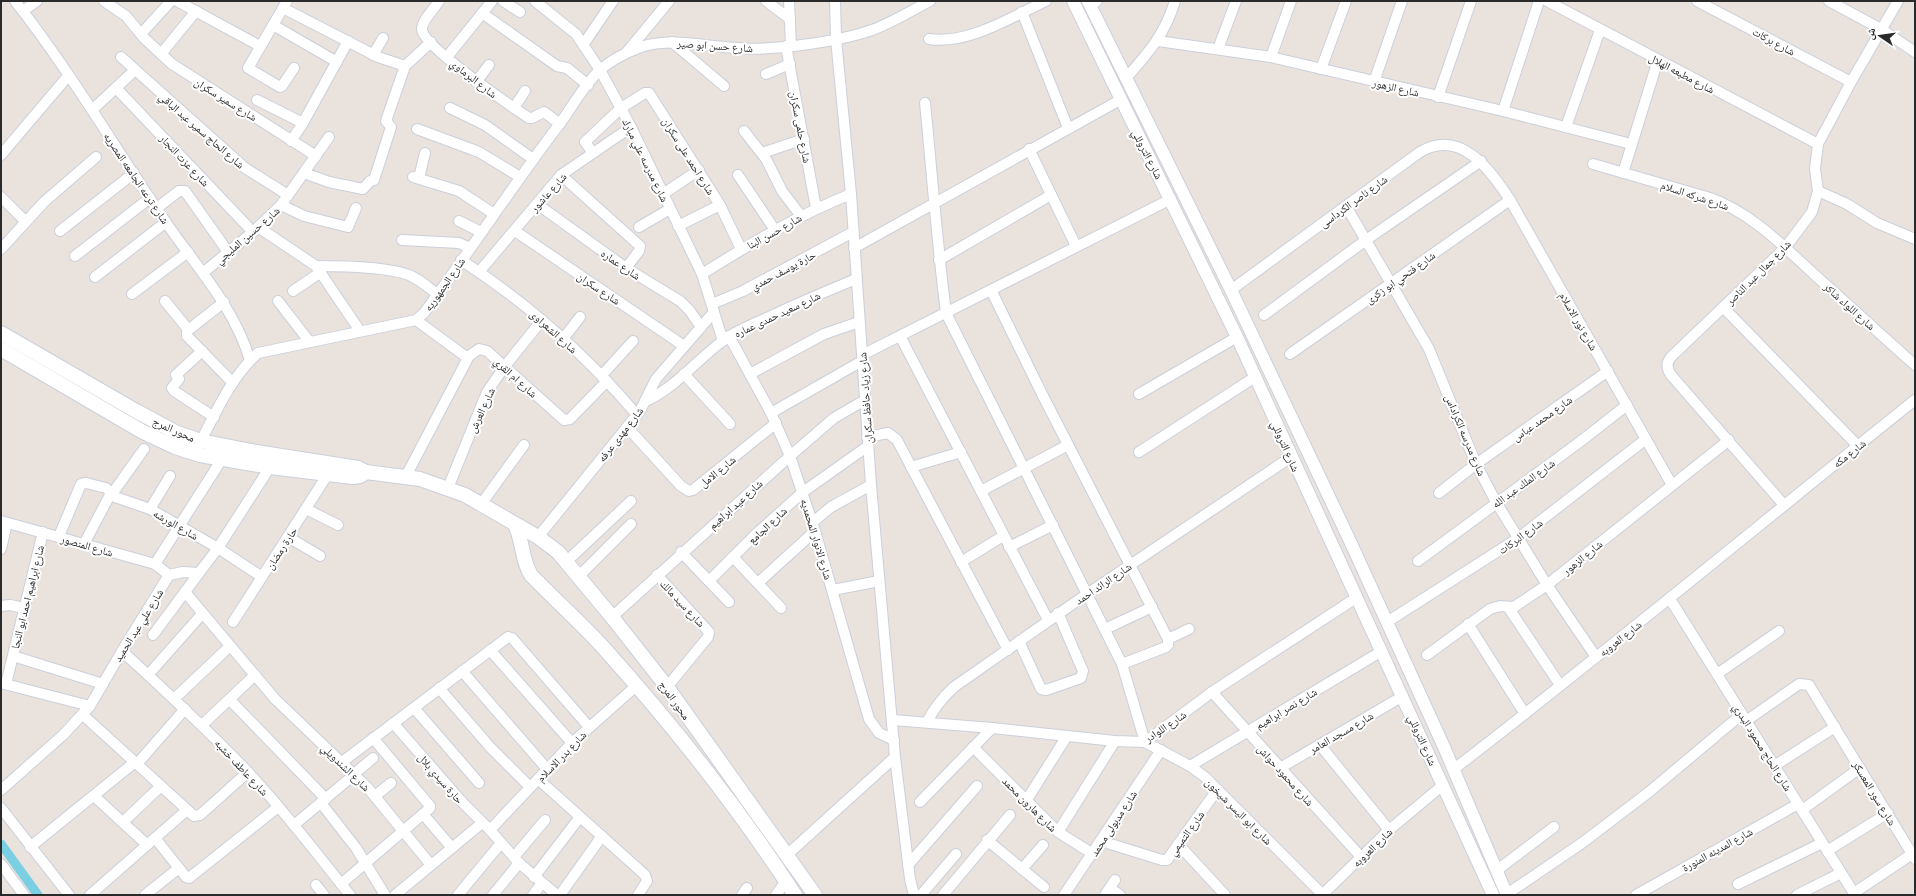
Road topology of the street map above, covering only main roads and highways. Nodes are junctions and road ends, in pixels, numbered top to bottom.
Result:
1 (1, 333) edge
2 (1, 349) edge
3 (366, 472) junction
4 (515, 524) junction
5 (795, 895) edge
6 (815, 895) edge

1 - 3 main road, محور المرج
2 - 3 main road, محور المرج
3 - 4 main road, محور المرج
4 - 5 main road, محور المرج
4 - 6 main road, محور المرج

